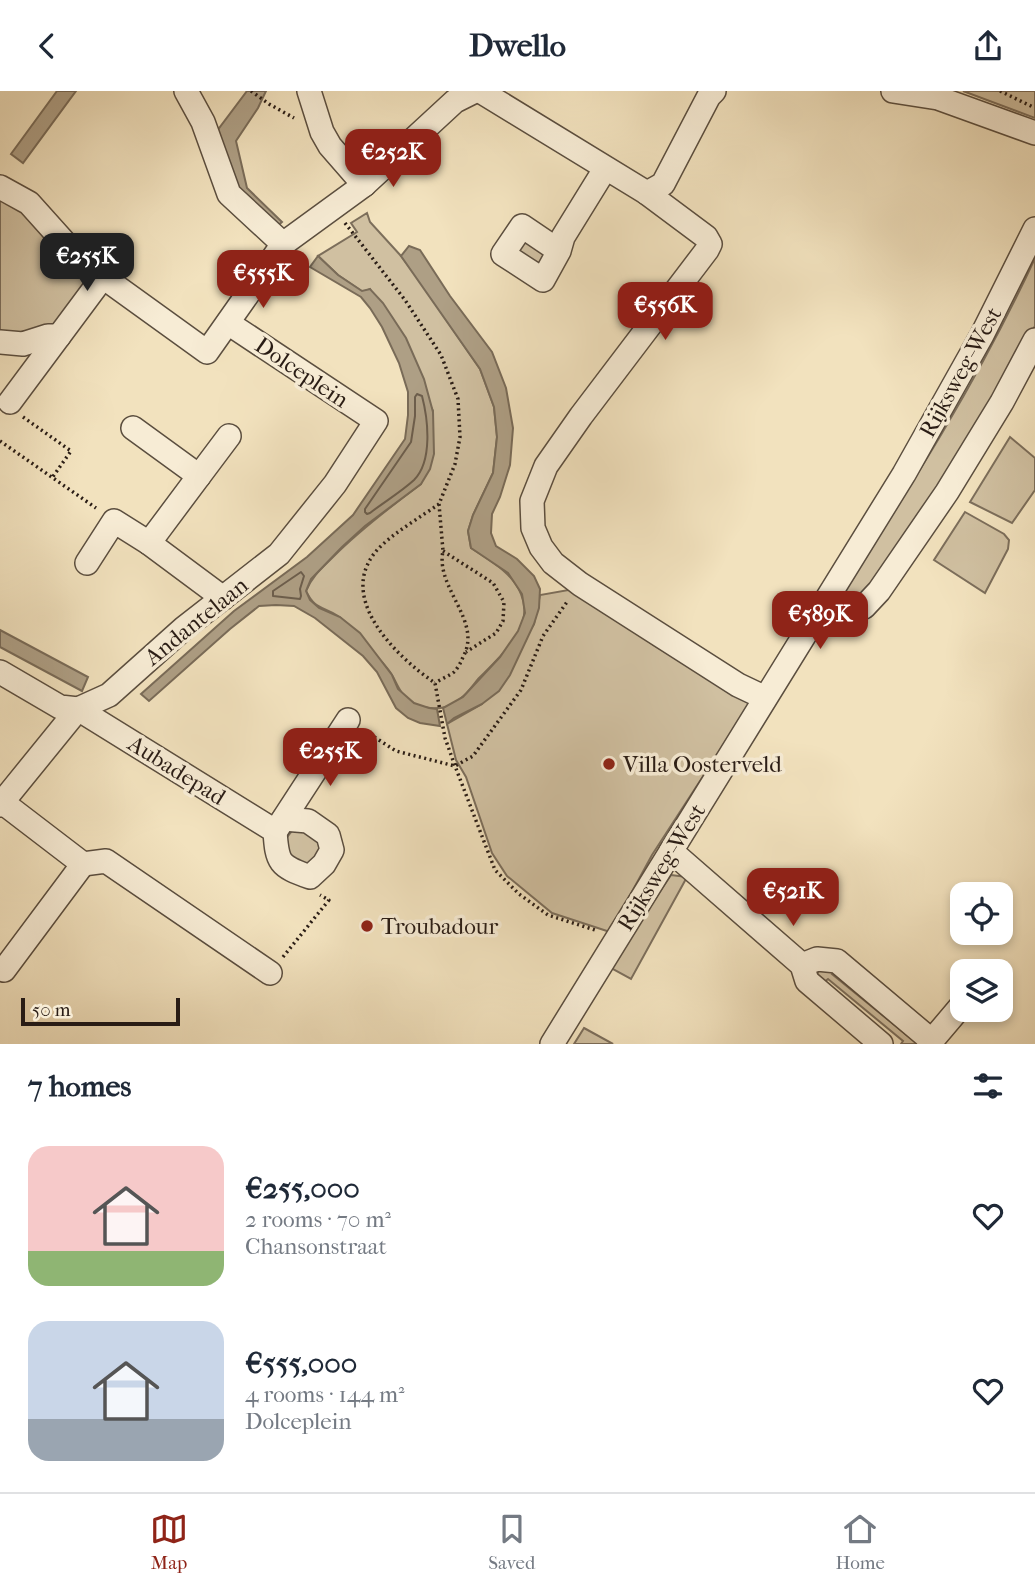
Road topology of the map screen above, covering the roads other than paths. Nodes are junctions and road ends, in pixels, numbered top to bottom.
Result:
1 (186, 91) edge
2 (309, 91) edge
3 (478, 91) edge
4 (714, 91) edge
5 (892, 91) edge
6 (1035, 133) edge
7 (605, 170) junction
8 (364, 185) junction
9 (0, 187) edge
10 (646, 194) junction
11 (1035, 229) edge
12 (283, 244) junction
13 (559, 251) dead end
14 (103, 277) junction
15 (228, 323) junction
16 (59, 336) junction
17 (1035, 340) edge
18 (0, 342) edge
19 (15, 408) road end
20 (376, 421) joint
21 (133, 428) dead end
22 (229, 436) dead end
23 (199, 477) junction
24 (149, 544) junction
25 (87, 563) dead end
26 (223, 598) junction
27 (814, 619) junction
28 (0, 672) edge
29 (764, 700) junction
30 (78, 709) junction
31 (348, 720) road end
32 (1, 803) edge
33 (279, 825) junction
34 (671, 851) junction
35 (83, 864) junction
36 (802, 965) junction
37 (4, 970) dead end
38 (270, 972) road end
39 (950, 1019) edge
40 (930, 1043) edge
41 (552, 1044) edge
42 (881, 1044) edge

1 - 12 street
2 - 8 street
3 - 7 street
3 - 8 street
4 - 10 street
5 - 6 street
7 - 10 street
7 - 13 street
8 - 12 street
9 - 14 street
10 - 29 street
11 - 27 street, Rijksweg-West
12 - 15 street
14 - 15 street
14 - 16 street
15 - 20 street, Dolceplein
16 - 18 street
16 - 19 street
17 - 27 street
20 - 26 street, Andantelaan
21 - 23 street
22 - 23 street
23 - 24 street
24 - 25 street
24 - 26 street
26 - 30 street, Andantelaan
27 - 29 street, Rijksweg-West
28 - 30 street, Aubadepad
29 - 34 street, Rijksweg-West
30 - 32 street, Andantelaan
30 - 33 street, Aubadepad
31 - 33 street
32 - 35 street
33 - 33 street
34 - 36 street
34 - 41 street, Rijksweg-West
35 - 37 street
35 - 38 street
36 - 40 street
36 - 42 street
39 - 40 street

